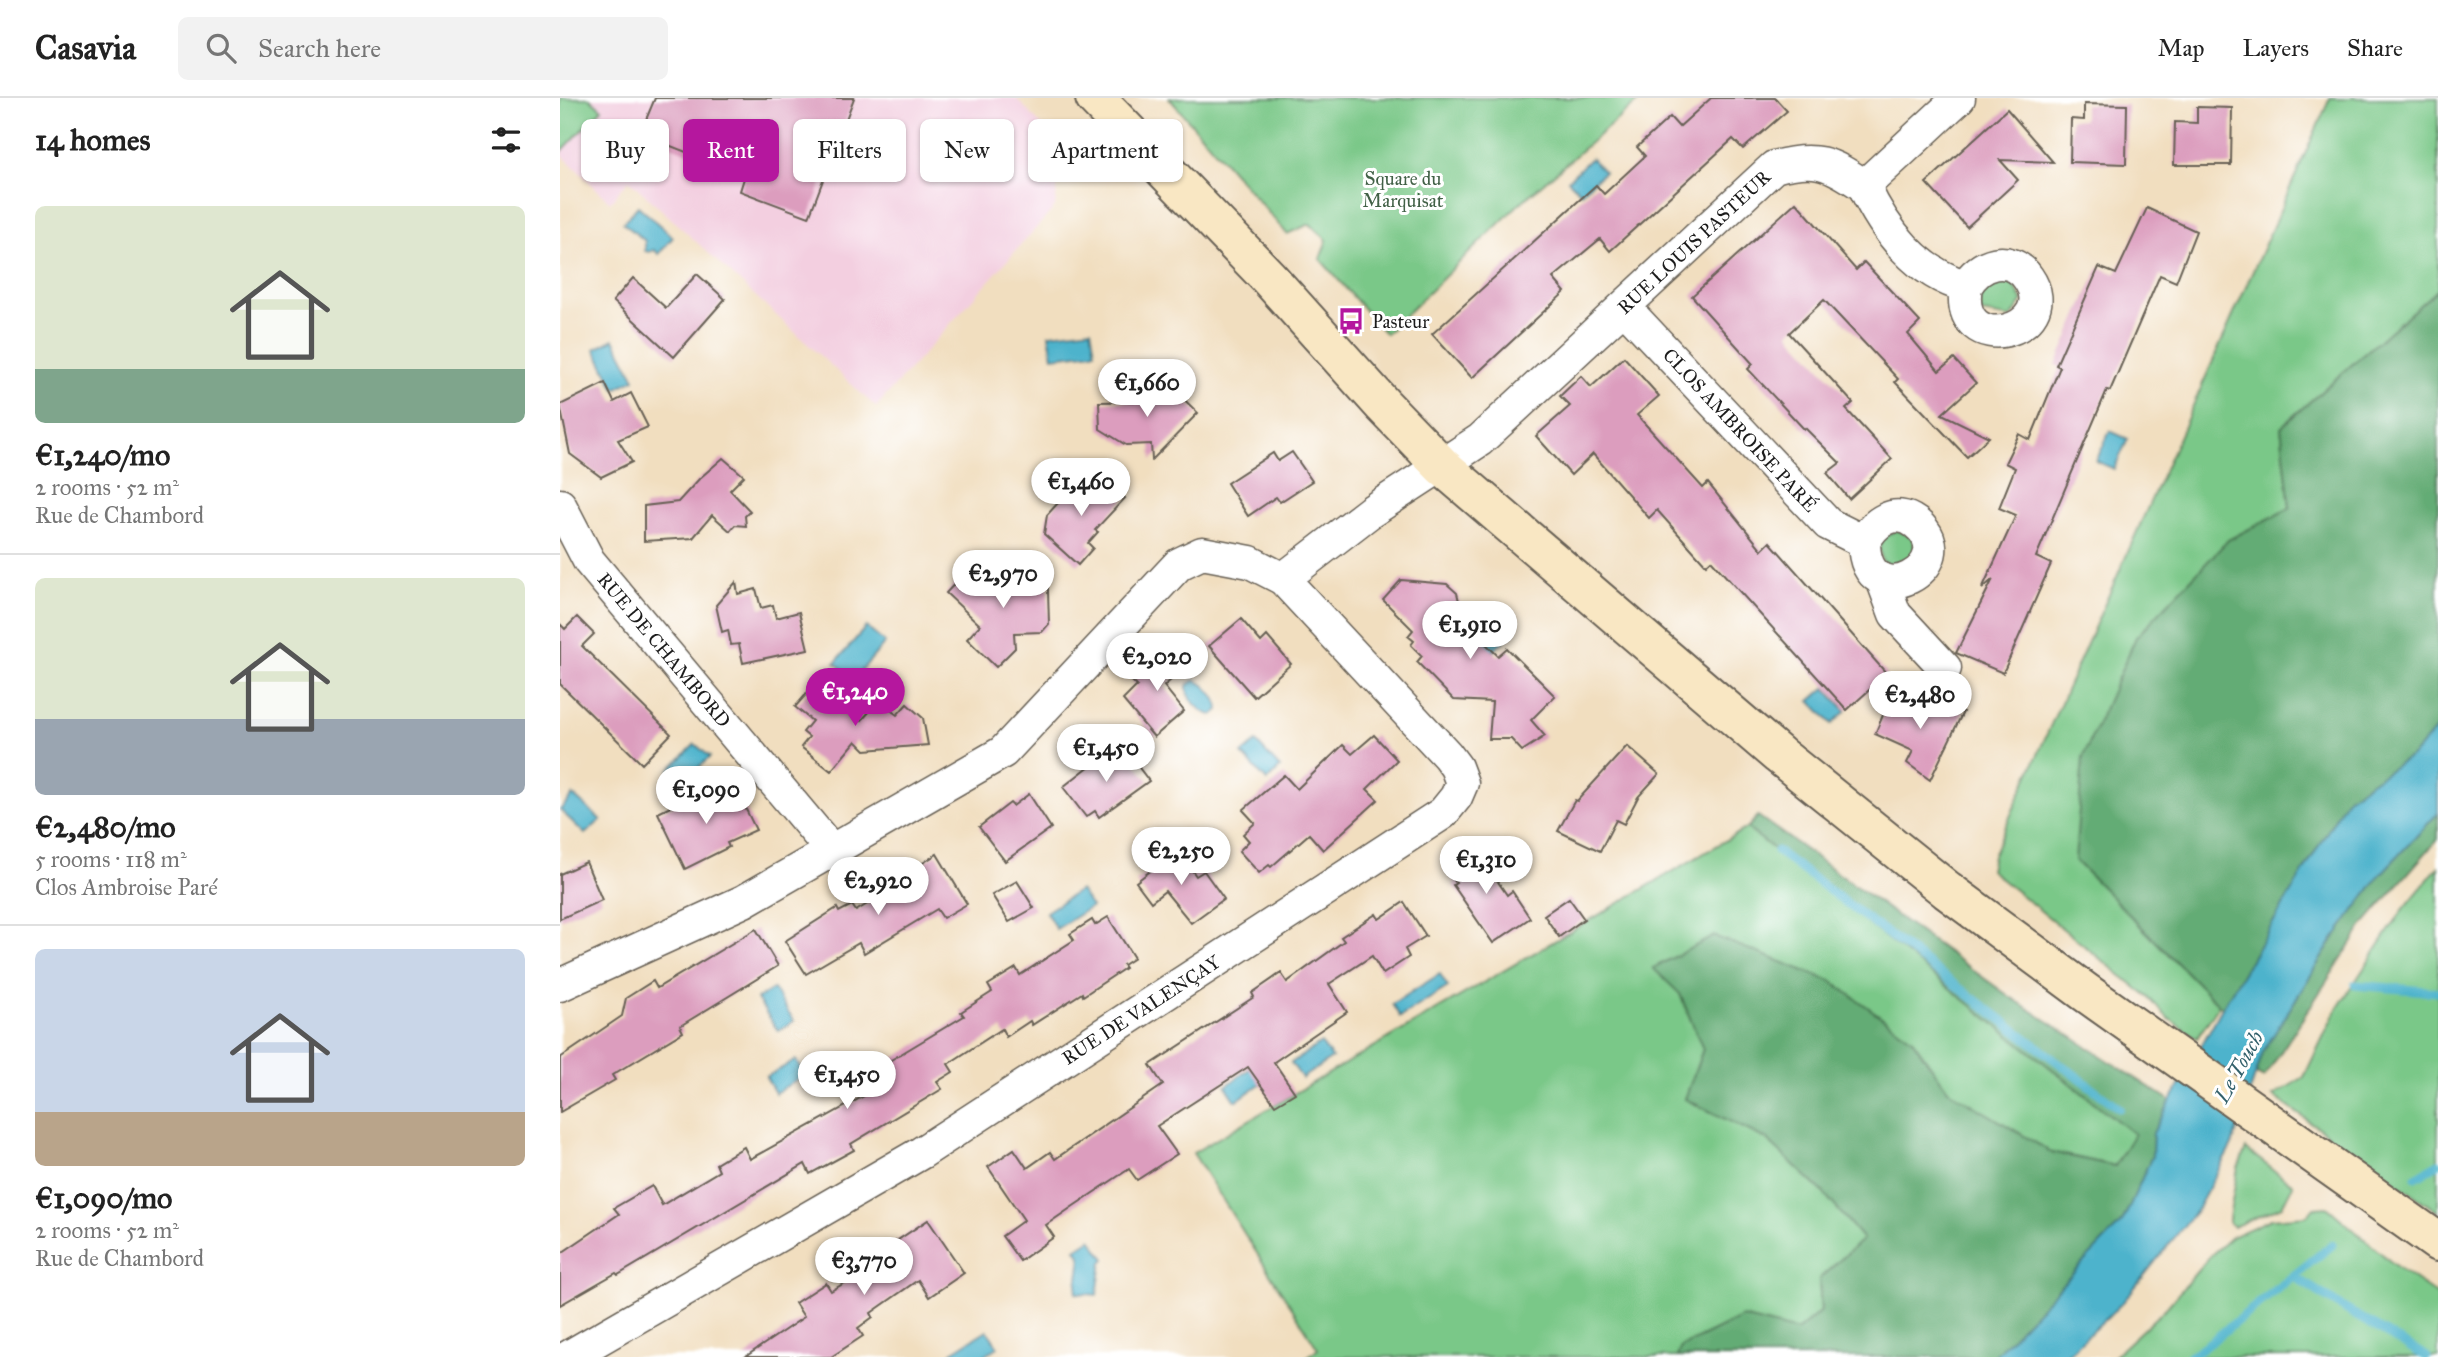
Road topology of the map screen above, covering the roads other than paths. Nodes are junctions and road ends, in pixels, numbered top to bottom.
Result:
1 (1095, 98) edge
2 (1959, 98) edge
3 (1864, 186) junction
4 (1966, 286) dead end
5 (1623, 307) junction
6 (1442, 466) junction
7 (560, 505) edge
8 (1864, 542) junction
9 (1283, 579) junction
10 (1882, 579) junction
11 (1945, 668) dead end
12 (833, 852) junction
13 (560, 985) edge
14 (2438, 1242) edge
15 (568, 1357) edge

1 - 6 main road
2 - 3 street
3 - 4 street
3 - 5 street, RUE LOUIS PASTEUR
5 - 6 street, RUE LOUIS PASTEUR
5 - 8 street, CLOS AMBROISE PARÉ
6 - 9 street
6 - 14 main road
7 - 12 street, RUE DE CHAMBORD
8 - 10 street
8 - 10 street
9 - 12 street
9 - 15 street, RUE DE VALENÇAY
10 - 11 street
12 - 13 street

